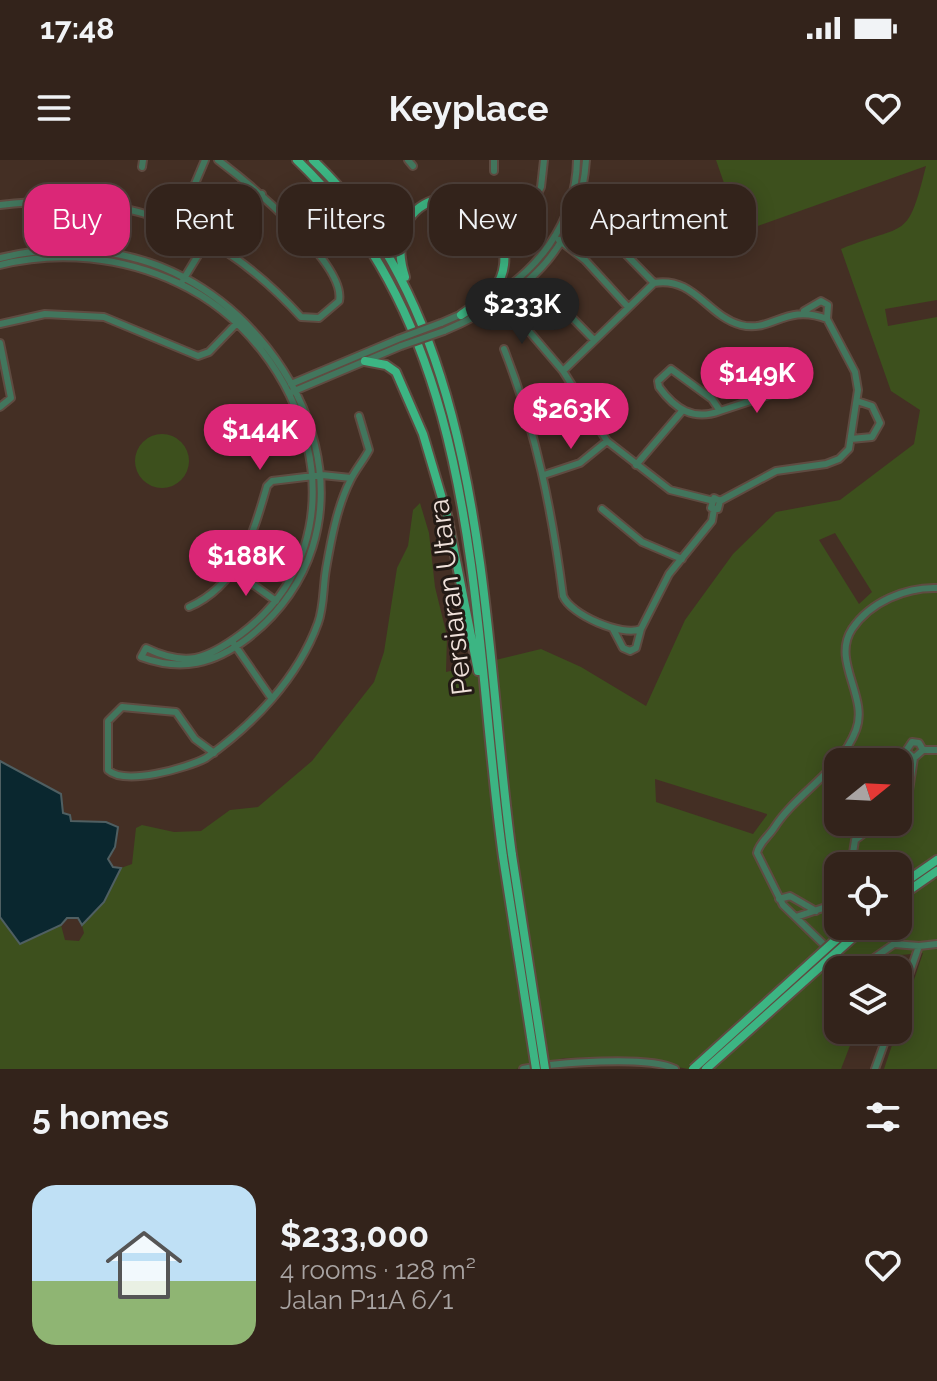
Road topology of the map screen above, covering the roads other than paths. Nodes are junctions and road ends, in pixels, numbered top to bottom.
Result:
1 (205, 160) edge
2 (218, 160) edge
3 (297, 160) edge
4 (313, 160) edge
5 (494, 160) edge
6 (544, 160) edge
7 (577, 160) edge
8 (586, 160) edge
9 (494, 171) dead end
10 (195, 184) edge
11 (249, 184) edge
12 (541, 184) edge
13 (262, 194) edge
14 (0, 205) edge
15 (146, 213) edge
16 (559, 240) junction
17 (198, 256) edge
18 (234, 256) edge
19 (628, 256) edge
20 (0, 258) edge
21 (0, 265) edge
22 (183, 281) junction
23 (654, 283) junction
24 (548, 293) dead end
25 (411, 295) junction
26 (504, 302) junction
27 (628, 307) junction
28 (804, 311) junction
29 (461, 315) junction
30 (827, 319) junction
31 (0, 324) edge
32 (236, 324) junction
33 (443, 327) junction
34 (594, 340) junction
35 (400, 342) junction
36 (0, 343) edge
37 (504, 349) dead end
38 (1, 355) edge
39 (365, 361) junction
40 (3, 370) edge
41 (563, 371) junction
42 (10, 387) junction
43 (290, 389) junction
44 (784, 390) dead end
45 (0, 391) edge
46 (857, 401) junction
47 (0, 407) edge
48 (683, 410) junction
49 (720, 411) junction
50 (359, 416) dead end
51 (851, 439) junction
52 (607, 441) junction
53 (636, 465) junction
54 (318, 475) junction
55 (544, 475) junction
56 (351, 478) junction
57 (710, 500) junction
58 (720, 501) junction
59 (602, 509) dead end
60 (714, 509) junction
61 (682, 559) junction
62 (233, 570) junction
63 (937, 588) edge
64 (276, 601) junction
65 (189, 607) dead end
66 (612, 629) junction
67 (641, 629) junction
68 (234, 644) junction
69 (483, 691) junction
70 (272, 699) junction
71 (923, 750) junction
72 (937, 750) edge
73 (214, 753) junction
74 (914, 758) junction
75 (912, 771) edge
76 (507, 856) junction
77 (937, 860) edge
78 (937, 871) edge
79 (912, 877) edge
80 (912, 888) edge
81 (779, 899) junction
82 (824, 908) edge
83 (816, 911) junction
84 (796, 917) junction
85 (840, 940) edge
86 (841, 940) edge
87 (937, 944) edge
88 (919, 946) junction
89 (912, 966) edge
90 (884, 1044) edge
91 (523, 1069) edge
92 (536, 1069) edge
93 (545, 1069) edge
94 (675, 1069) edge
95 (693, 1069) edge
96 (706, 1069) edge
97 (875, 1069) edge

1 - 10 street
2 - 11 street
3 - 69 main road, Persiaran Utara
4 - 25 main road, Persiaran Utara
5 - 9 street
6 - 12 street
7 - 16 street
8 - 16 street
13 - 18 street
14 - 15 street
16 - 26 street
16 - 27 street
16 - 29 street
17 - 22 street
19 - 23 street
20 - 22 street
21 - 22 street
22 - 32 street
22 - 43 street
23 - 27 street
23 - 28 street
24 - 34 street
25 - 29 main road
25 - 76 main road, Persiaran Utara
26 - 33 street
26 - 41 street
27 - 34 street
28 - 30 street
28 - 30 street
29 - 33 street
30 - 46 street
31 - 32 street
32 - 43 street
33 - 35 street, bridge
34 - 41 street
35 - 39 street
35 - 43 street
36 - 38 street
37 - 55 street
38 - 40 street
39 - 43 street
39 - 69 main road
40 - 42 street
41 - 52 street
42 - 45 street
42 - 47 street
43 - 54 street
44 - 49 street
46 - 51 street
46 - 51 street
48 - 49 street
48 - 49 street
48 - 53 street
50 - 56 street
51 - 58 street
52 - 53 street
52 - 55 street
53 - 57 street
54 - 56 street
54 - 62 street
54 - 64 street
54 - 68 street
55 - 66 street
56 - 70 street
57 - 58 street
57 - 60 street
58 - 60 street
59 - 61 street
60 - 61 street
61 - 67 street
62 - 64 street
62 - 65 street
63 - 81 street
64 - 68 street
66 - 67 street
66 - 67 street
68 - 68 street
68 - 70 street
69 - 76 main road, Persiaran Utara
70 - 73 street
71 - 72 street
71 - 74 street
71 - 74 street
73 - 73 street
74 - 75 street
76 - 92 main road, Persiaran Utara, bridge
76 - 93 main road, Persiaran Utara, bridge
77 - 79 main road
78 - 80 main road
81 - 83 street
81 - 84 street
82 - 83 street
83 - 84 street
84 - 88 street
85 - 95 main road, bridge
86 - 96 main road, bridge
87 - 88 street
88 - 89 street
90 - 97 street
91 - 94 street

